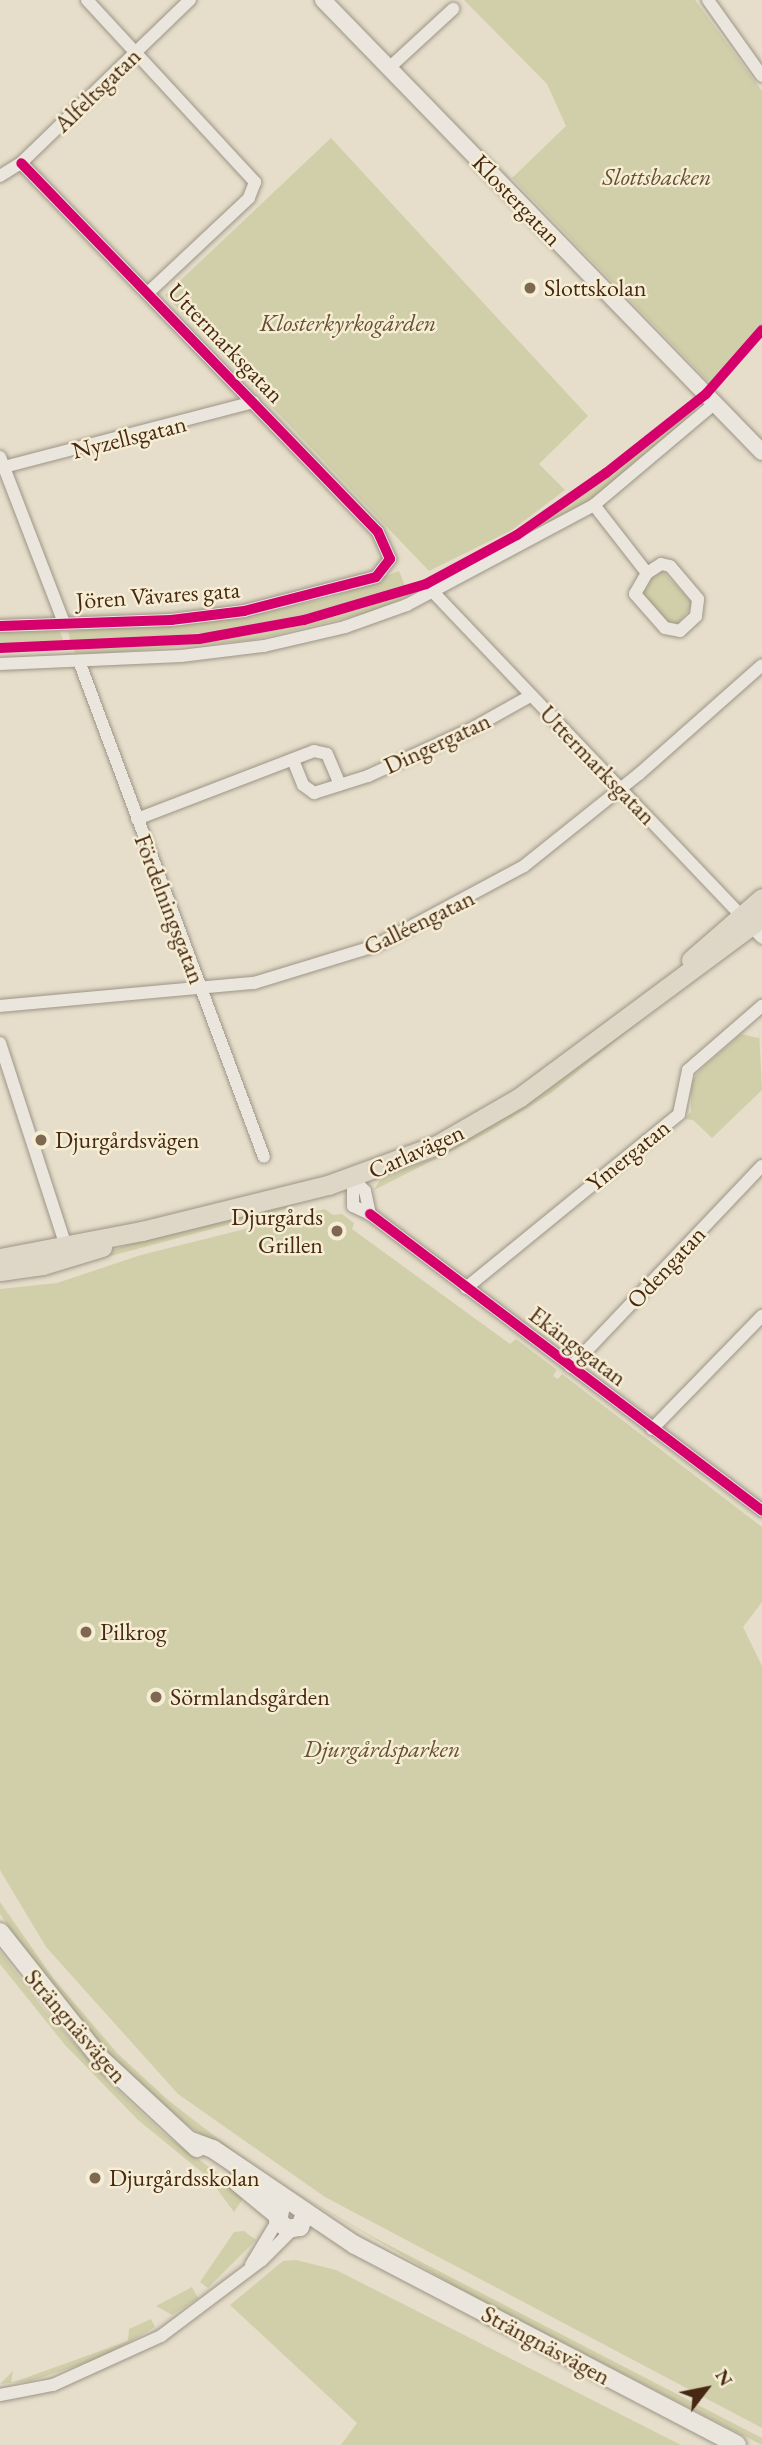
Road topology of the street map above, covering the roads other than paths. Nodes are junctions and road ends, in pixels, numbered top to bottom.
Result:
1 (87, 0) edge
2 (190, 0) edge
3 (323, 0) edge
4 (708, 0) edge
5 (453, 9) dead end
6 (137, 53) junction
7 (390, 67) junction
8 (762, 76) edge
9 (21, 163) junction
10 (0, 176) edge
11 (148, 293) junction
12 (254, 402) junction
13 (715, 403) junction
14 (762, 452) edge
15 (2, 462) edge
16 (594, 505) junction
17 (390, 559) joint
18 (647, 573) junction
19 (434, 593) junction
20 (64, 623) junction
21 (0, 626) edge
22 (79, 661) junction
23 (0, 664) edge
24 (762, 664) edge
25 (530, 696) junction
26 (293, 760) junction
27 (340, 784) junction
28 (621, 788) junction
29 (137, 819) junction
30 (762, 898) edge
31 (754, 924) edge
32 (200, 989) junction
33 (0, 1006) edge
34 (762, 1006) edge
35 (0, 1043) edge
36 (264, 1157) dead end
37 (762, 1166) edge
38 (353, 1179) junction
39 (68, 1251) junction
40 (0, 1258) edge
41 (0, 1271) edge
42 (466, 1288) junction
43 (762, 1316) edge
44 (571, 1367) junction
45 (652, 1429) junction
46 (761, 1508) edge
47 (0, 1932) edge
48 (290, 2218) junction
49 (0, 2395) edge
50 (737, 2445) edge

1 - 6 street
2 - 6 street, Alfeltsgatan
3 - 7 street, Klostergatan
4 - 8 street
5 - 7 street
6 - 9 street, Alfeltsgatan
6 - 11 street
7 - 13 street, Klostergatan
9 - 10 street, Alfeltsgatan
9 - 11 street, Uttermarksgatan
11 - 12 street, Uttermarksgatan
12 - 15 street, Nyzellsgatan
12 - 17 street, Uttermarksgatan
13 - 14 street, Klostergatan
13 - 16 street
15 - 20 street
16 - 18 street
16 - 19 street
17 - 20 street, Jören Vävares gata
18 - 18 street
19 - 22 street
19 - 25 street, Uttermarksgatan
20 - 21 street, Jören Vävares gata
22 - 23 street
22 - 29 street, Fördelningsgatan
24 - 28 street, Galléengatan
25 - 27 street, Dingergatan
25 - 28 street, Uttermarksgatan
26 - 27 street, Dingergatan
26 - 27 street
26 - 29 street
28 - 31 street, Uttermarksgatan
28 - 32 street, Galléengatan
29 - 32 street, Fördelningsgatan
30 - 31 main road, Carlavägen
31 - 38 main road, Carlavägen
32 - 33 street, Galléengatan
32 - 36 street, Fördelningsgatan
34 - 42 street, Ymergatan
35 - 39 street
37 - 44 street, Odengatan
38 - 39 main road, Carlavägen
38 - 42 street, Ekängsgatan
39 - 40 main road, Carlavägen
39 - 41 main road, Carlavägen
42 - 44 street, Ekängsgatan
43 - 45 street
44 - 45 street, Ekängsgatan
45 - 46 street, Ekängsgatan
47 - 48 main road, Strängnäsvägen
48 - 49 street
48 - 50 main road, Strängnäsvägen

